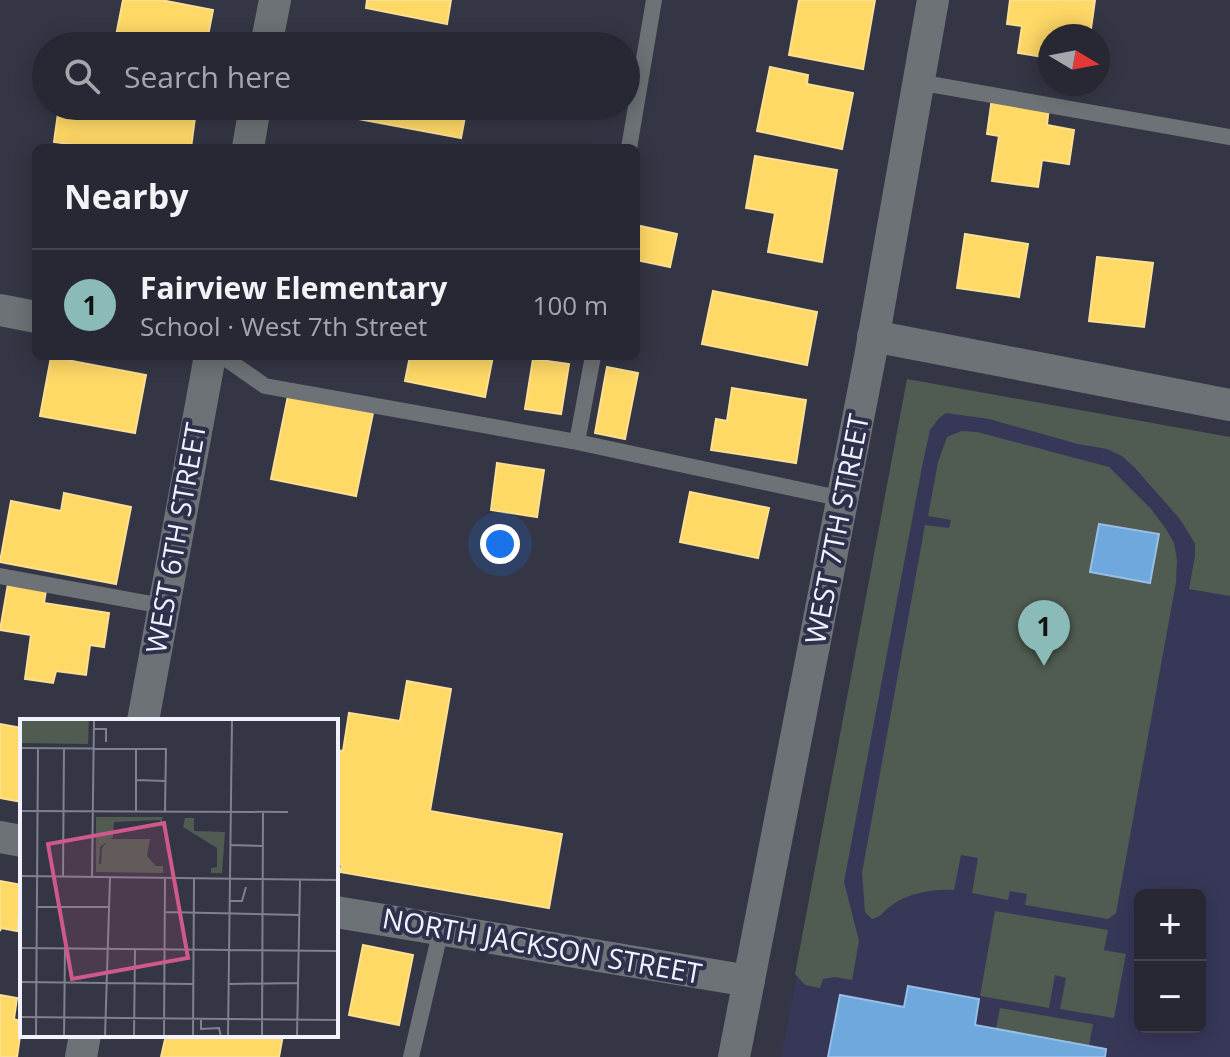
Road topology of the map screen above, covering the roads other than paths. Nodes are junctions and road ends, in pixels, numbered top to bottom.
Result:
1 (275, 0) edge
2 (654, 0) edge
3 (933, 0) edge
4 (269, 32) edge
5 (918, 82) junction
6 (640, 83) edge
7 (253, 120) edge
8 (634, 120) edge
9 (1230, 137) edge
10 (249, 144) edge
11 (630, 144) edge
12 (0, 310) edge
13 (32, 316) edge
14 (873, 336) junction
15 (209, 360) edge
16 (228, 360) edge
17 (592, 360) edge
18 (1230, 405) edge
19 (577, 442) junction
20 (843, 499) junction
21 (0, 576) edge
22 (163, 606) junction
23 (143, 719) edge
24 (0, 837) edge
25 (20, 841) edge
26 (338, 912) edge
27 (441, 929) junction
28 (749, 981) junction
29 (85, 1037) edge
30 (81, 1057) edge
31 (411, 1057) edge
32 (734, 1057) edge

1 - 4 street
2 - 6 lane
3 - 5 street, WEST 7TH STREET
5 - 9 lane
5 - 14 street, WEST 7TH STREET
7 - 10 street
8 - 11 lane
12 - 13 street
14 - 18 street
14 - 20 street, WEST 7TH STREET
15 - 22 street, WEST 6TH STREET
16 - 19 lane
17 - 19 lane
19 - 20 lane
20 - 28 street, WEST 7TH STREET
21 - 22 lane
22 - 23 street, WEST 6TH STREET
24 - 25 street
26 - 27 street, NORTH JACKSON STREET
27 - 28 street, NORTH JACKSON STREET
27 - 31 lane
28 - 32 street, WEST 7TH STREET
29 - 30 street

